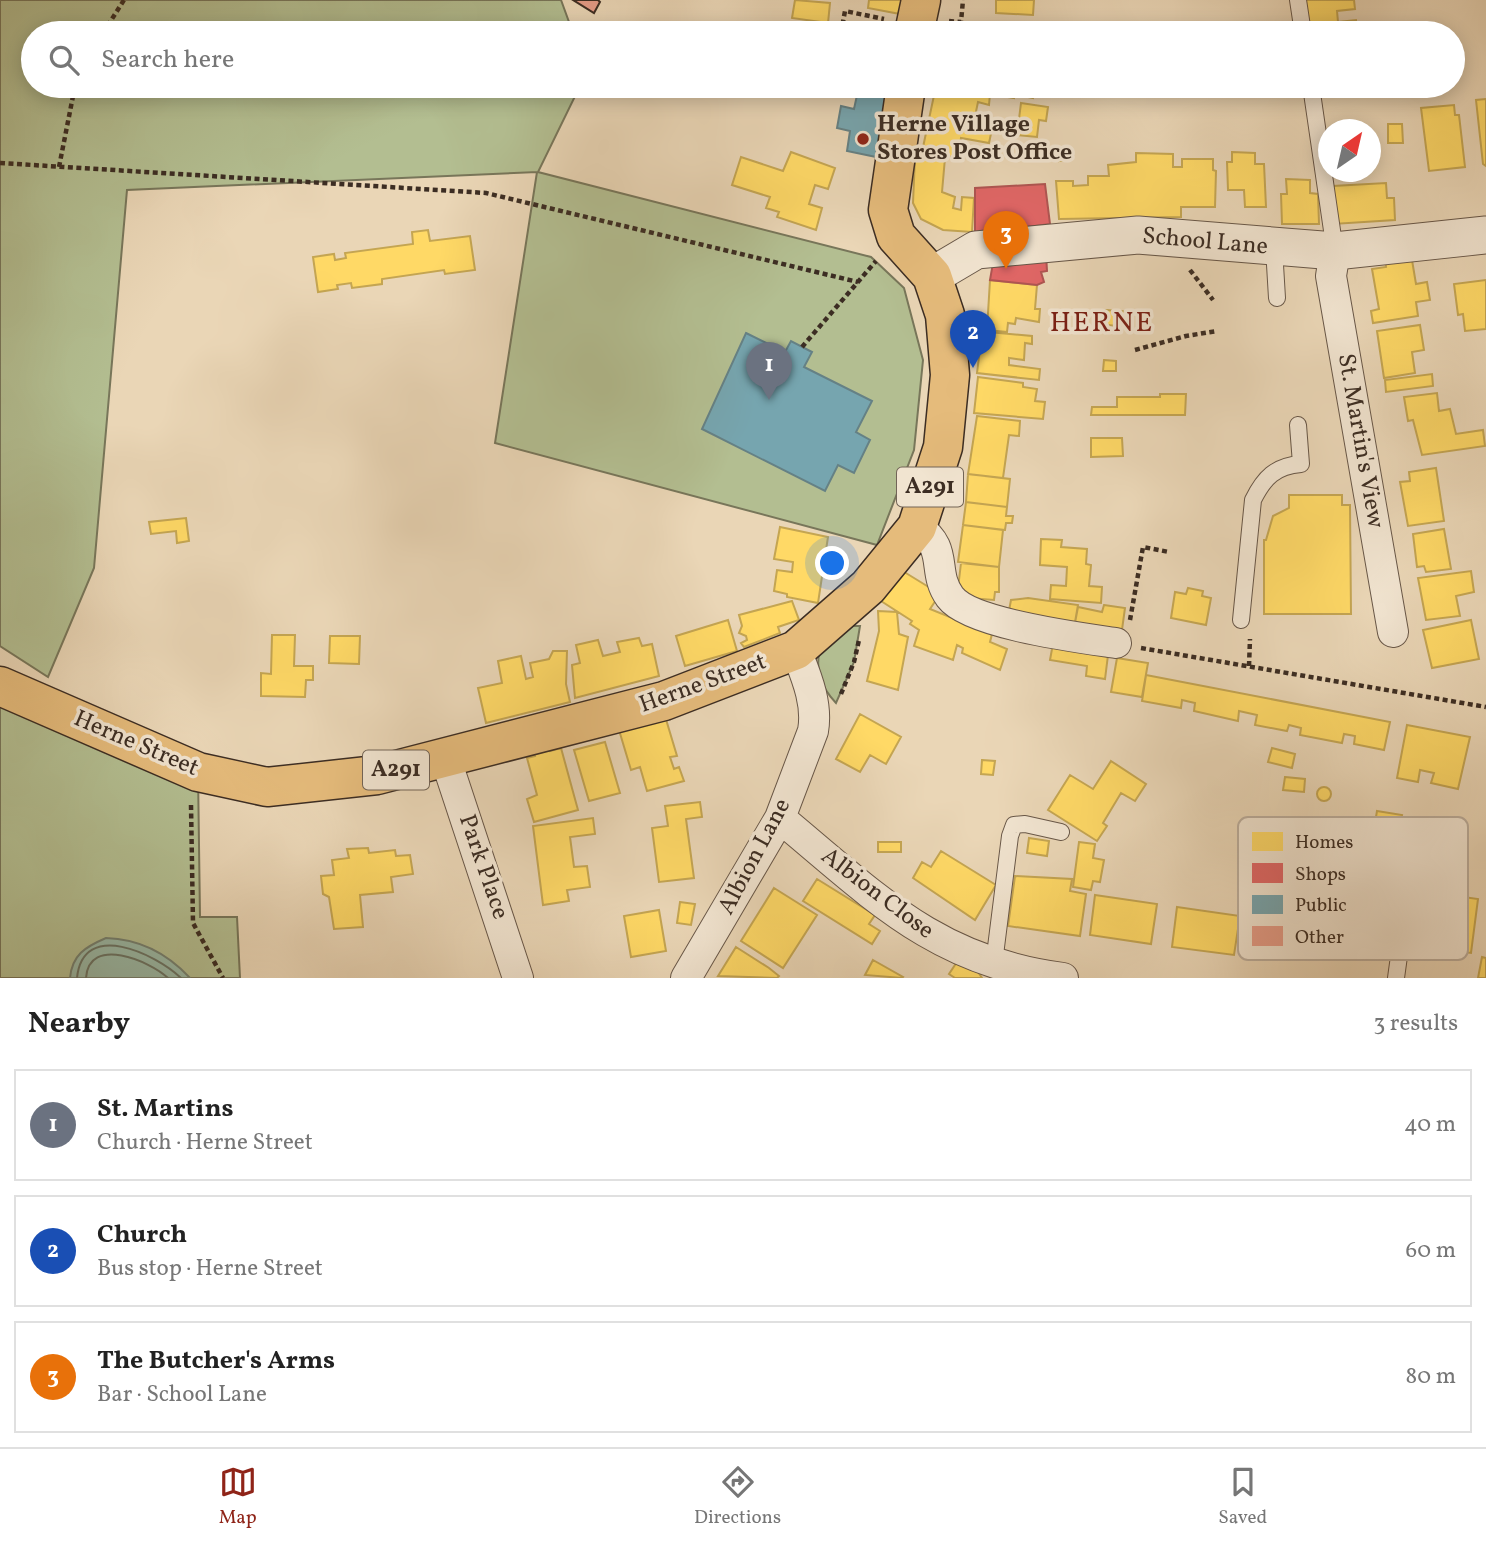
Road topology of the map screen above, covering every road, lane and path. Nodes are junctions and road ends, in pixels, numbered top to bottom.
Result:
1 (124, 0) edge
2 (1298, 0) edge
3 (917, 19) edge
4 (111, 21) edge
5 (843, 21) edge
6 (1301, 21) edge
7 (73, 98) edge
8 (904, 98) edge
9 (1313, 98) edge
10 (0, 163) edge
11 (60, 167) junction
12 (1486, 234) edge
13 (1274, 248) junction
14 (1335, 251) junction
15 (883, 253) dead end
16 (932, 276) junction
17 (858, 282) junction
18 (1277, 298) dead end
19 (1217, 331) dead end
20 (802, 347) dead end
21 (1135, 350) dead end
22 (1298, 425) dead end
23 (917, 527) junction
24 (1169, 552) dead end
25 (854, 597) junction
26 (1241, 620) dead end
27 (1393, 632) dead end
28 (1121, 644) junction
29 (796, 650) junction
30 (0, 685) edge
31 (1486, 707) edge
32 (813, 731) junction
33 (445, 757) junction
34 (191, 769) junction
35 (780, 818) junction
36 (1061, 832) dead end
37 (1399, 960) edge
38 (994, 963) junction
39 (223, 978) edge
40 (518, 978) edge
41 (686, 978) edge
42 (1063, 978) edge
43 (1396, 978) edge

1 - 4 path
2 - 6 lane
3 - 5 path
7 - 11 path
8 - 16 main road, Herne Street / A291
9 - 14 lane
10 - 11 path
11 - 17 path
12 - 14 street, School Lane
13 - 14 street, School Lane
13 - 16 street, School Lane
13 - 18 lane
14 - 27 street, St. Martin's View
15 - 17 path
16 - 23 main road, Herne Street / A291
17 - 20 path
19 - 21 path
22 - 26 lane
23 - 25 main road, Herne Street / A291
23 - 28 street
24 - 28 path
25 - 29 main road, Herne Street / A291
25 - 32 path
28 - 31 path
29 - 32 street, Albion Lane
29 - 33 main road, Herne Street / A291
30 - 34 main road, Herne Street / A291
32 - 35 street, Albion Lane
33 - 34 main road, Herne Street / A291
33 - 40 street, Park Place
34 - 39 path
35 - 38 street, Albion Close
35 - 41 street, Albion Lane
36 - 38 lane
37 - 43 lane
38 - 42 street, Albion Close

